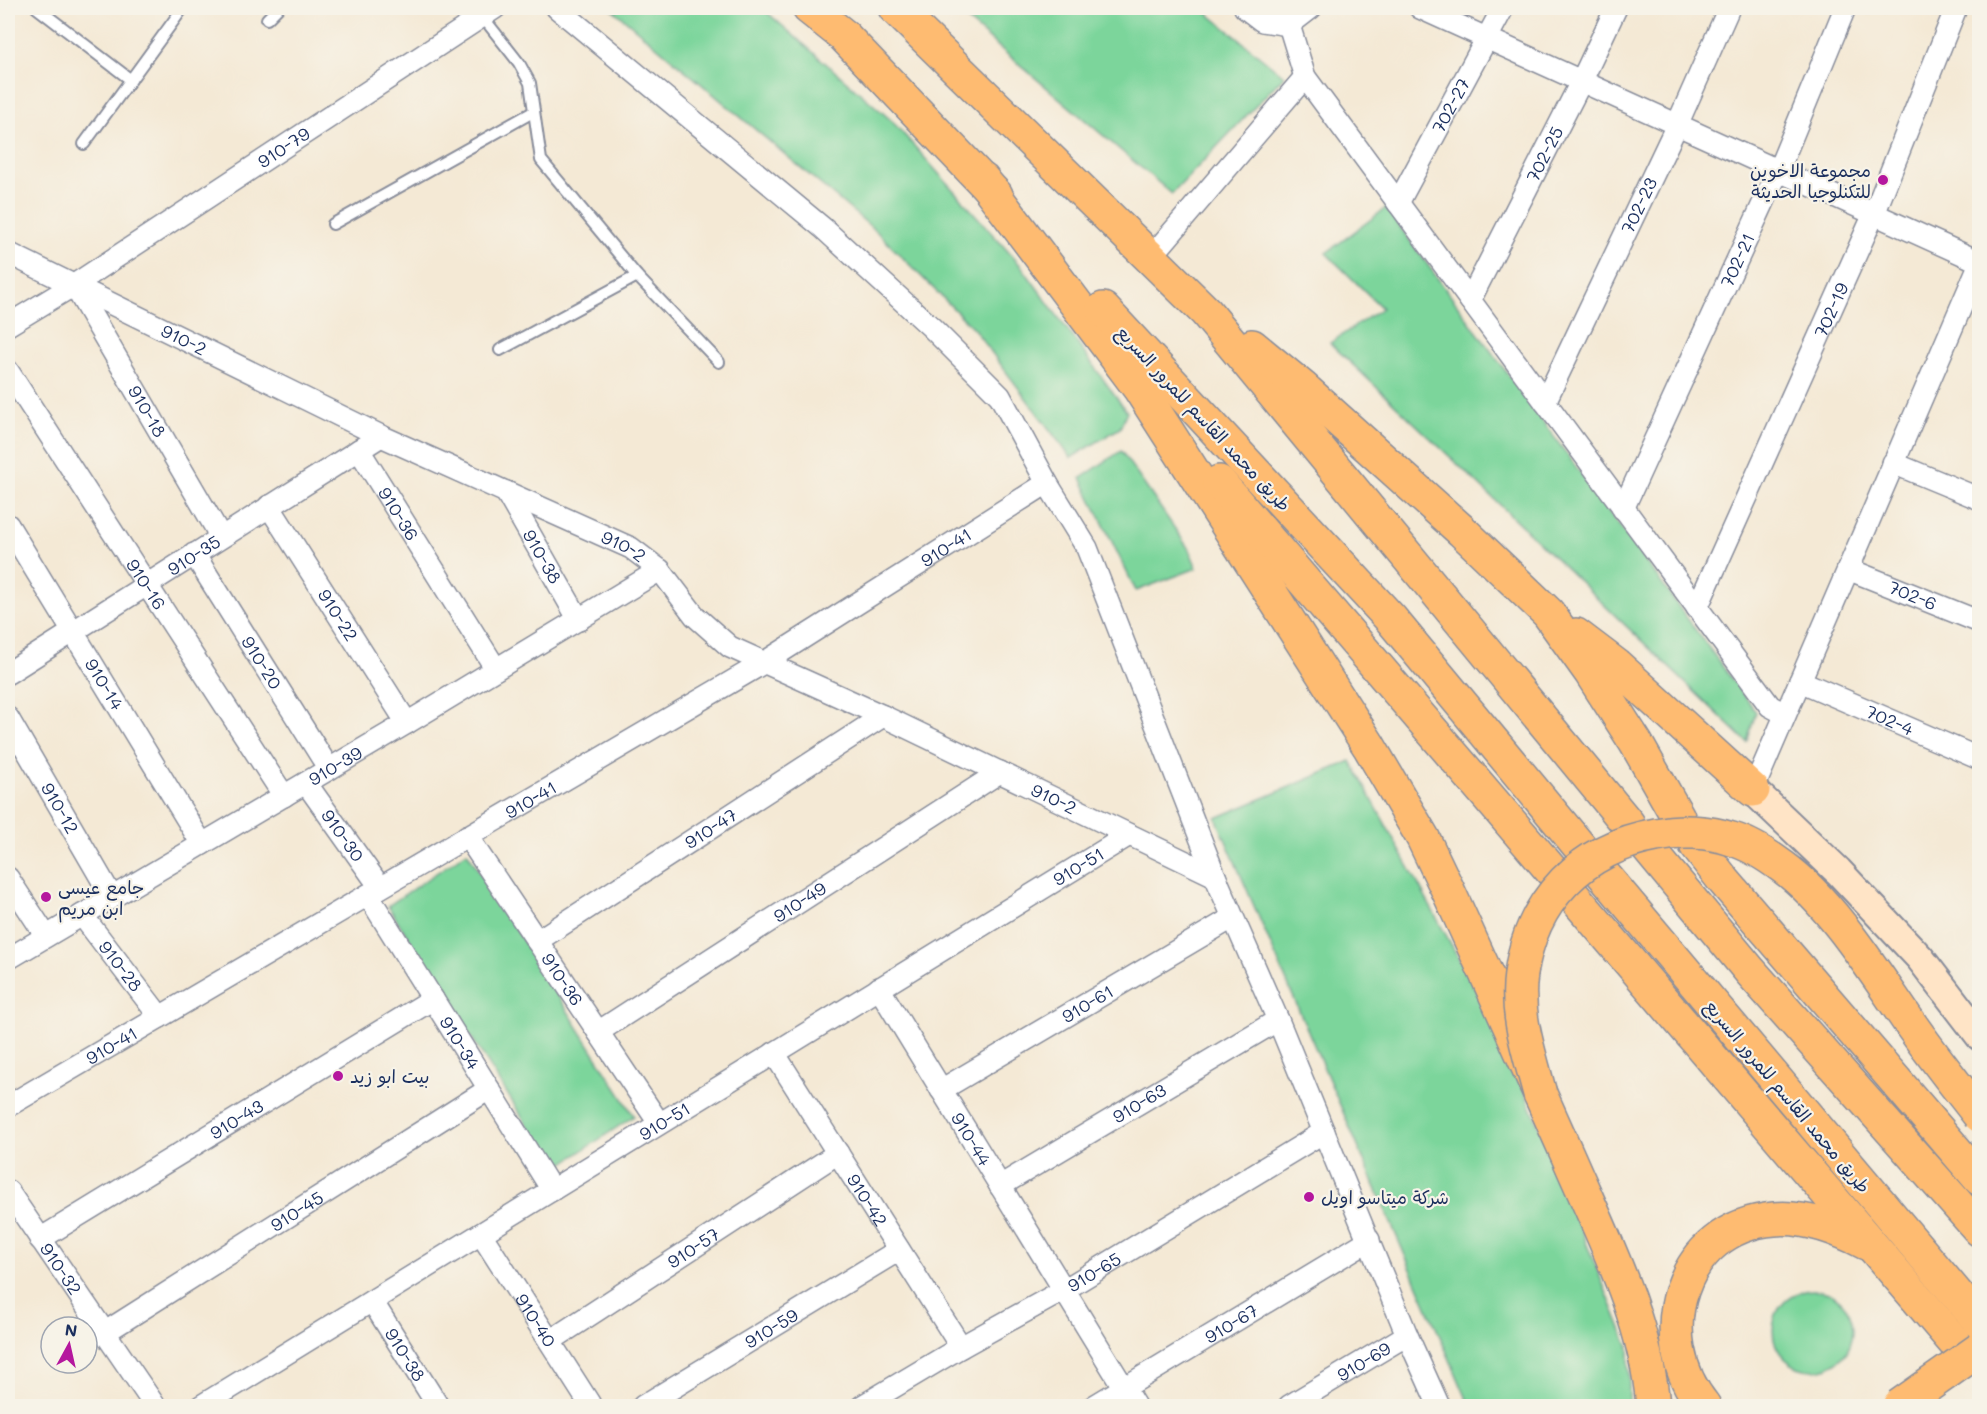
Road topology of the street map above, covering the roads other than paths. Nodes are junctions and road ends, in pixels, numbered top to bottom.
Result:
1 (37, 8) edge
2 (183, 8) edge
3 (278, 8) edge
4 (557, 8) edge
5 (809, 8) edge
6 (895, 8) edge
7 (1311, 8) edge
8 (1420, 8) edge
9 (1503, 8) edge
10 (1616, 8) edge
11 (1729, 8) edge
12 (1845, 8) edge
13 (1956, 8) edge
14 (488, 12) edge
15 (1254, 14) edge
16 (267, 18) dead end
17 (1290, 25) junction
18 (1487, 39) junction
19 (1305, 77) junction
20 (131, 80) junction
21 (1581, 82) junction
22 (533, 112) junction
23 (1677, 125) junction
24 (84, 144) dead end
25 (1778, 171) junction
26 (982, 180) junction
27 (1398, 203) junction
28 (1874, 214) junction
29 (333, 224) dead end
30 (8, 253) edge
31 (1151, 257) junction
32 (1980, 263) edge
33 (638, 276) junction
34 (74, 285) junction
35 (1470, 300) junction
36 (1206, 312) junction
37 (8, 325) edge
38 (500, 350) dead end
39 (719, 362) dead end
40 (8, 371) edge
41 (1140, 389) junction
42 (1545, 402) junction
43 (381, 436) junction
44 (359, 450) junction
45 (1893, 463) junction
46 (1047, 483) junction
47 (506, 492) junction
48 (1980, 500) edge
49 (269, 506) junction
50 (1623, 508) junction
51 (8, 525) edge
52 (221, 537) junction
53 (194, 555) junction
54 (1848, 569) junction
55 (660, 570) junction
56 (147, 585) junction
57 (1697, 608) junction
58 (1548, 613) junction
59 (579, 620) junction
60 (1980, 622) edge
61 (72, 632) junction
62 (765, 662) junction
63 (496, 669) junction
64 (8, 673) edge
65 (1800, 681) junction
66 (1785, 714) junction
67 (883, 716) junction
68 (8, 718) edge
69 (407, 723) junction
70 (15, 748) edge
71 (1980, 759) edge
72 (329, 769) junction
73 (1000, 772) junction
74 (306, 783) junction
75 (1753, 790) junction
76 (284, 796) junction
77 (1678, 817) dead end
78 (1129, 835) junction
79 (467, 836) junction
80 (202, 844) junction
81 (1696, 845) dead end
82 (1215, 876) junction
83 (8, 878) edge
84 (374, 891) junction
85 (112, 897) junction
86 (82, 915) junction
87 (1232, 918) junction
88 (46, 936) junction
89 (537, 941) junction
90 (8, 959) edge
91 (879, 988) junction
92 (433, 999) junction
93 (160, 1017) junction
94 (1278, 1020) junction
95 (598, 1032) junction
96 (1980, 1036) edge
97 (774, 1053) junction
98 (489, 1089) junction
99 (941, 1090) junction
100 (1540, 1094) junction
101 (8, 1106) edge
102 (1980, 1116) edge
103 (659, 1123) junction
104 (1324, 1132) junction
105 (838, 1153) junction
106 (1980, 1179) edge
107 (1000, 1186) junction
108 (552, 1190) junction
109 (8, 1191) edge
110 (1980, 1230) edge
111 (481, 1234) junction
112 (40, 1239) junction
113 (1369, 1240) junction
114 (1871, 1245) junction
115 (899, 1250) junction
116 (1064, 1290) junction
117 (372, 1301) junction
118 (1980, 1322) edge
119 (104, 1333) junction
120 (1407, 1335) junction
121 (550, 1341) junction
122 (961, 1347) junction
123 (1968, 1347) edge
124 (1124, 1388) junction
125 (436, 1406) edge
126 (155, 1407) edge
127 (201, 1407) edge
128 (591, 1407) edge
129 (643, 1407) edge
130 (862, 1407) edge
131 (1094, 1407) edge
132 (1135, 1407) edge
133 (1289, 1407) edge
134 (1439, 1407) edge
135 (1653, 1407) edge
136 (1704, 1407) edge
137 (1899, 1407) edge

1 - 20 lane
2 - 20 lane
3 - 16 lane
4 - 46 street
5 - 26 highway, طريق محمد القاسم للمرور السريع
6 - 31 highway
7 - 17 street
8 - 18 street
9 - 18 street, 702-27
10 - 21 street, 702-25
11 - 23 street, 702-23
12 - 25 street, 702-21
13 - 28 street, 702-19
14 - 22 lane
14 - 34 street, 910-79
15 - 17 street
17 - 19 street
18 - 21 street
18 - 27 street, 702-27
19 - 27 street
19 - 31 street
20 - 24 lane
21 - 23 street
21 - 35 street, 702-25
22 - 29 lane
22 - 33 lane
23 - 25 street
23 - 42 street, 702-23
25 - 28 street
25 - 50 street, 702-21
26 - 41 highway
26 - 118 highway, طريق محمد القاسم للمرور السريع
27 - 35 street
28 - 32 street
28 - 57 street, 702-19
30 - 34 street, 910-2
31 - 36 highway
32 - 45 street
33 - 38 lane
33 - 39 lane
34 - 37 street, 910-79
34 - 43 street, 910-2
34 - 52 street, 910-18
35 - 42 street
36 - 58 highway
36 - 110 highway
40 - 56 street, 910-16
41 - 100 highway, bridge
41 - 114 highway
42 - 50 street
43 - 44 street, 910-35
43 - 47 street, 910-2
44 - 49 street, 910-35
44 - 63 street, 910-36
45 - 48 street
45 - 54 street
46 - 62 street, 910-41
46 - 82 street
47 - 55 street, 910-2
47 - 59 street, 910-38
49 - 52 street, 910-35
49 - 69 street, 910-22
50 - 57 street
51 - 61 street, 910-14
52 - 53 street, 910-35
53 - 56 street, 910-35
53 - 72 street, 910-20
54 - 60 street, 702-6
54 - 65 street
55 - 59 street, 910-39
55 - 62 street, 910-2
56 - 61 street, 910-35
56 - 76 street, 910-16
57 - 66 street
58 - 75 highway
58 - 77 highway
59 - 63 street, 910-39
61 - 64 street, 910-35
61 - 80 street, 910-14
62 - 67 street, 910-2
62 - 79 street, 910-41
63 - 69 street, 910-39
65 - 66 street
65 - 71 street, 702-4
66 - 75 street
67 - 73 street, 910-2
67 - 89 street, 910-47
68 - 70 street, 910-12
69 - 72 street, 910-39
70 - 85 street, 910-12
72 - 74 street, 910-39
73 - 78 street, 910-2
73 - 95 street, 910-49
74 - 76 street, 910-39
74 - 84 street, 910-30
75 - 96 street
76 - 80 street, 910-39
78 - 82 street, 910-2
78 - 91 street, 910-51
79 - 84 street, 910-41
79 - 89 street, 910-36
80 - 85 street, 910-39
81 - 106 highway
82 - 87 street
83 - 88 street
84 - 92 street, 910-34
84 - 93 street, 910-41
85 - 86 street, 910-39
86 - 88 street, 910-39
86 - 93 street, 910-28
87 - 94 street
87 - 99 street, 910-61
88 - 90 street, 910-39
89 - 95 street, 910-36
91 - 97 street, 910-51
91 - 99 street, 910-44
92 - 98 street, 910-34
92 - 112 street, 910-43
93 - 101 street, 910-41
94 - 104 street
94 - 107 street, 910-63
95 - 103 street, 910-36
97 - 103 street, 910-51
97 - 105 street, 910-42
98 - 108 street, 910-34
98 - 119 street, 910-45
99 - 107 street, 910-44
100 - 102 highway, bridge
100 - 135 highway
103 - 108 street, 910-51
104 - 113 street
104 - 116 street, 910-65
105 - 115 street, 910-42
105 - 121 street, 910-57
107 - 116 street, 910-44
108 - 111 street, 910-51
109 - 112 street, 910-32
111 - 117 street, 910-51
111 - 121 street, 910-40
112 - 119 street, 910-32
113 - 120 street
113 - 124 street, 910-67
114 - 123 highway
114 - 136 highway
115 - 122 street, 910-42
115 - 129 street, 910-59
116 - 122 street, 910-65
116 - 124 street, 910-44
117 - 125 street, 910-38
117 - 127 street, 910-51
119 - 126 street, 910-32
120 - 133 street, 910-69
120 - 134 street
121 - 128 street, 910-40
122 - 130 street, 910-65
123 - 137 highway, bridge
124 - 131 street, 910-67
124 - 132 street, 910-44

